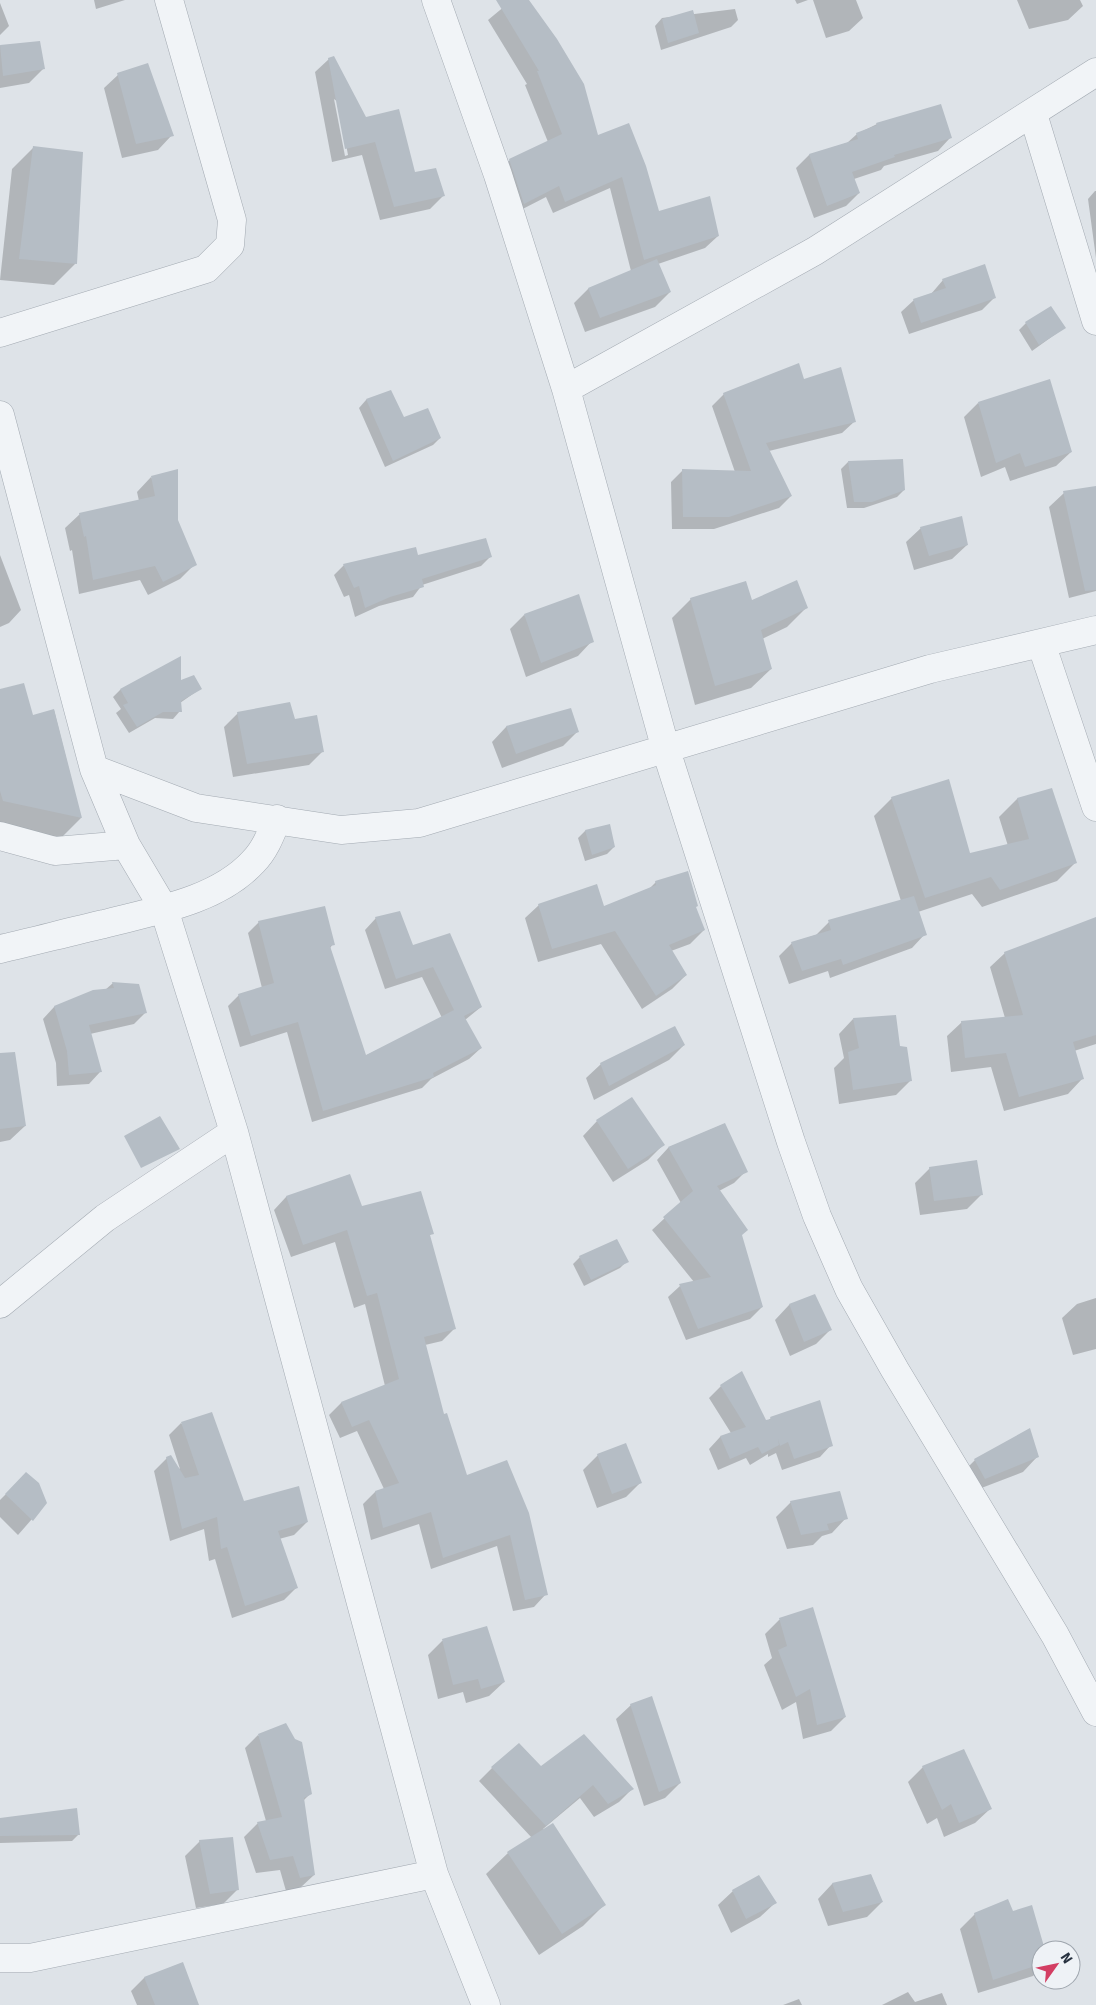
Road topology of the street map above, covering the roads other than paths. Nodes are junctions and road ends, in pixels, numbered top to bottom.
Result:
1 (169, 0) edge
2 (436, 0) edge
3 (1096, 72) edge
4 (1033, 114) junction
5 (1096, 321) edge
6 (0, 333) edge
7 (566, 389) junction
8 (0, 415) edge
9 (1096, 630) edge
10 (1041, 643) junction
11 (666, 750) junction
12 (94, 769) junction
13 (1096, 807) edge
14 (277, 819) junction
15 (0, 836) edge
16 (126, 845) junction
17 (164, 909) junction
18 (0, 949) edge
19 (234, 1132) junction
20 (0, 1304) edge
21 (1096, 1712) edge
22 (434, 1874) junction
23 (0, 1958) edge
24 (486, 2005) edge

1 - 6 street
2 - 7 street
3 - 4 street
4 - 5 street
4 - 7 street
7 - 11 street
8 - 12 street
9 - 10 street
10 - 11 street
10 - 13 street
11 - 14 street
11 - 21 street
12 - 14 street
12 - 16 street
14 - 17 street
15 - 16 street
16 - 17 street
17 - 18 street
17 - 19 street
19 - 20 street
19 - 22 street
22 - 23 street
22 - 24 street

